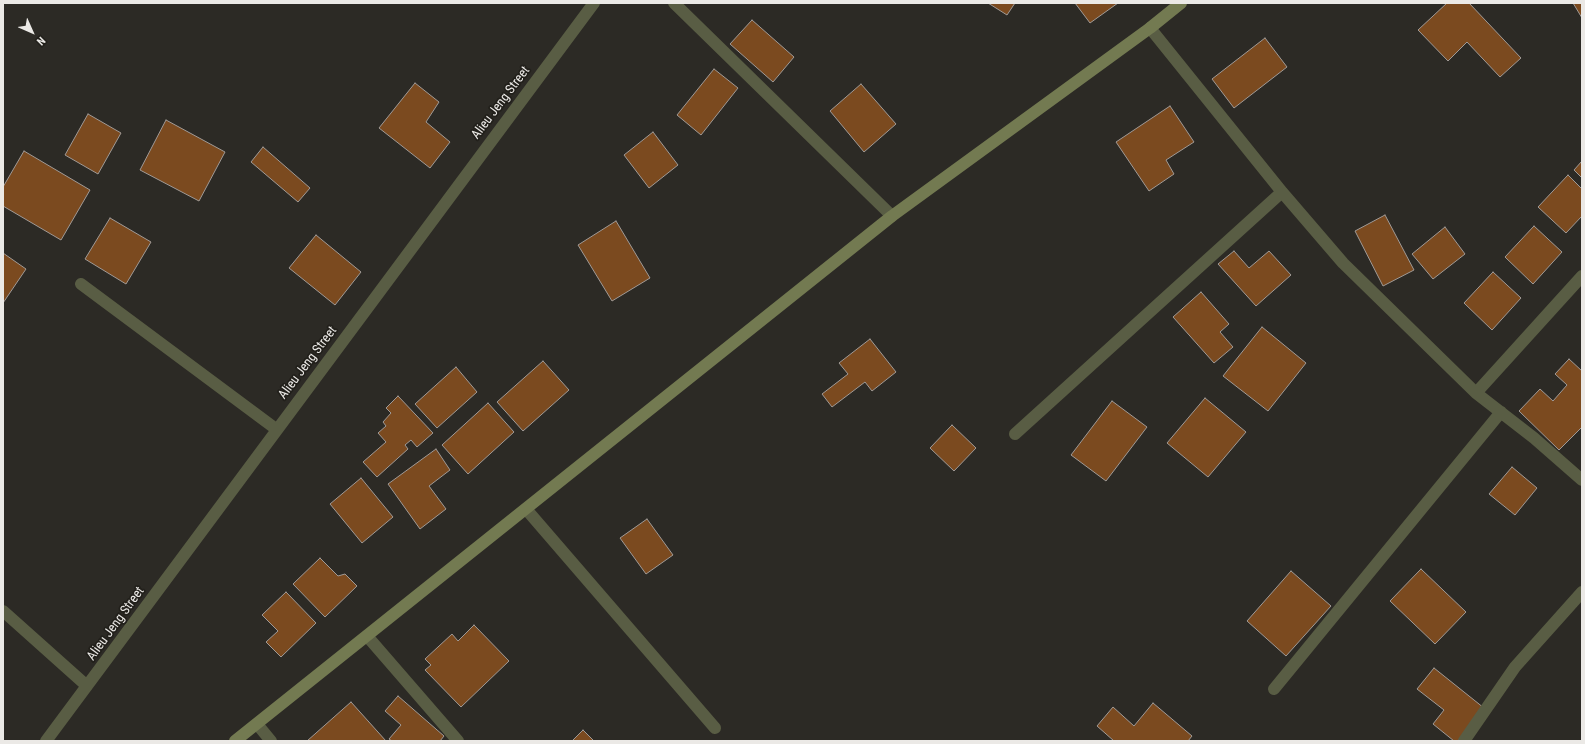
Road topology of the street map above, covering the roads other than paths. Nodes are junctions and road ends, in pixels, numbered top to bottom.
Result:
1 (594, 3) edge
2 (674, 3) edge
3 (1180, 3) edge
4 (1150, 28) junction
5 (1282, 192) junction
6 (892, 216) junction
7 (1582, 276) edge
8 (81, 284) dead end
9 (1476, 393) junction
10 (1501, 412) junction
11 (276, 429) junction
12 (1016, 434) dead end
13 (1582, 480) edge
14 (526, 508) junction
15 (1582, 592) edge
16 (3, 611) edge
17 (367, 636) junction
18 (87, 686) junction
19 (1274, 689) dead end
20 (257, 724) junction
21 (715, 728) dead end
22 (46, 741) edge
23 (235, 741) edge
24 (272, 741) edge
25 (458, 741) edge
26 (1464, 741) edge

1 - 11 street, Alieu Jeng Street
2 - 6 street
3 - 4 street
4 - 5 street
4 - 6 street
5 - 9 street
5 - 12 street
6 - 14 street
7 - 9 street
8 - 11 street
9 - 10 street
10 - 13 street
10 - 19 street
11 - 18 street, Alieu Jeng Street
14 - 17 street
14 - 21 street
15 - 26 street
16 - 18 street
17 - 20 street
17 - 25 street
18 - 22 street, Alieu Jeng Street
20 - 23 street
20 - 24 street

